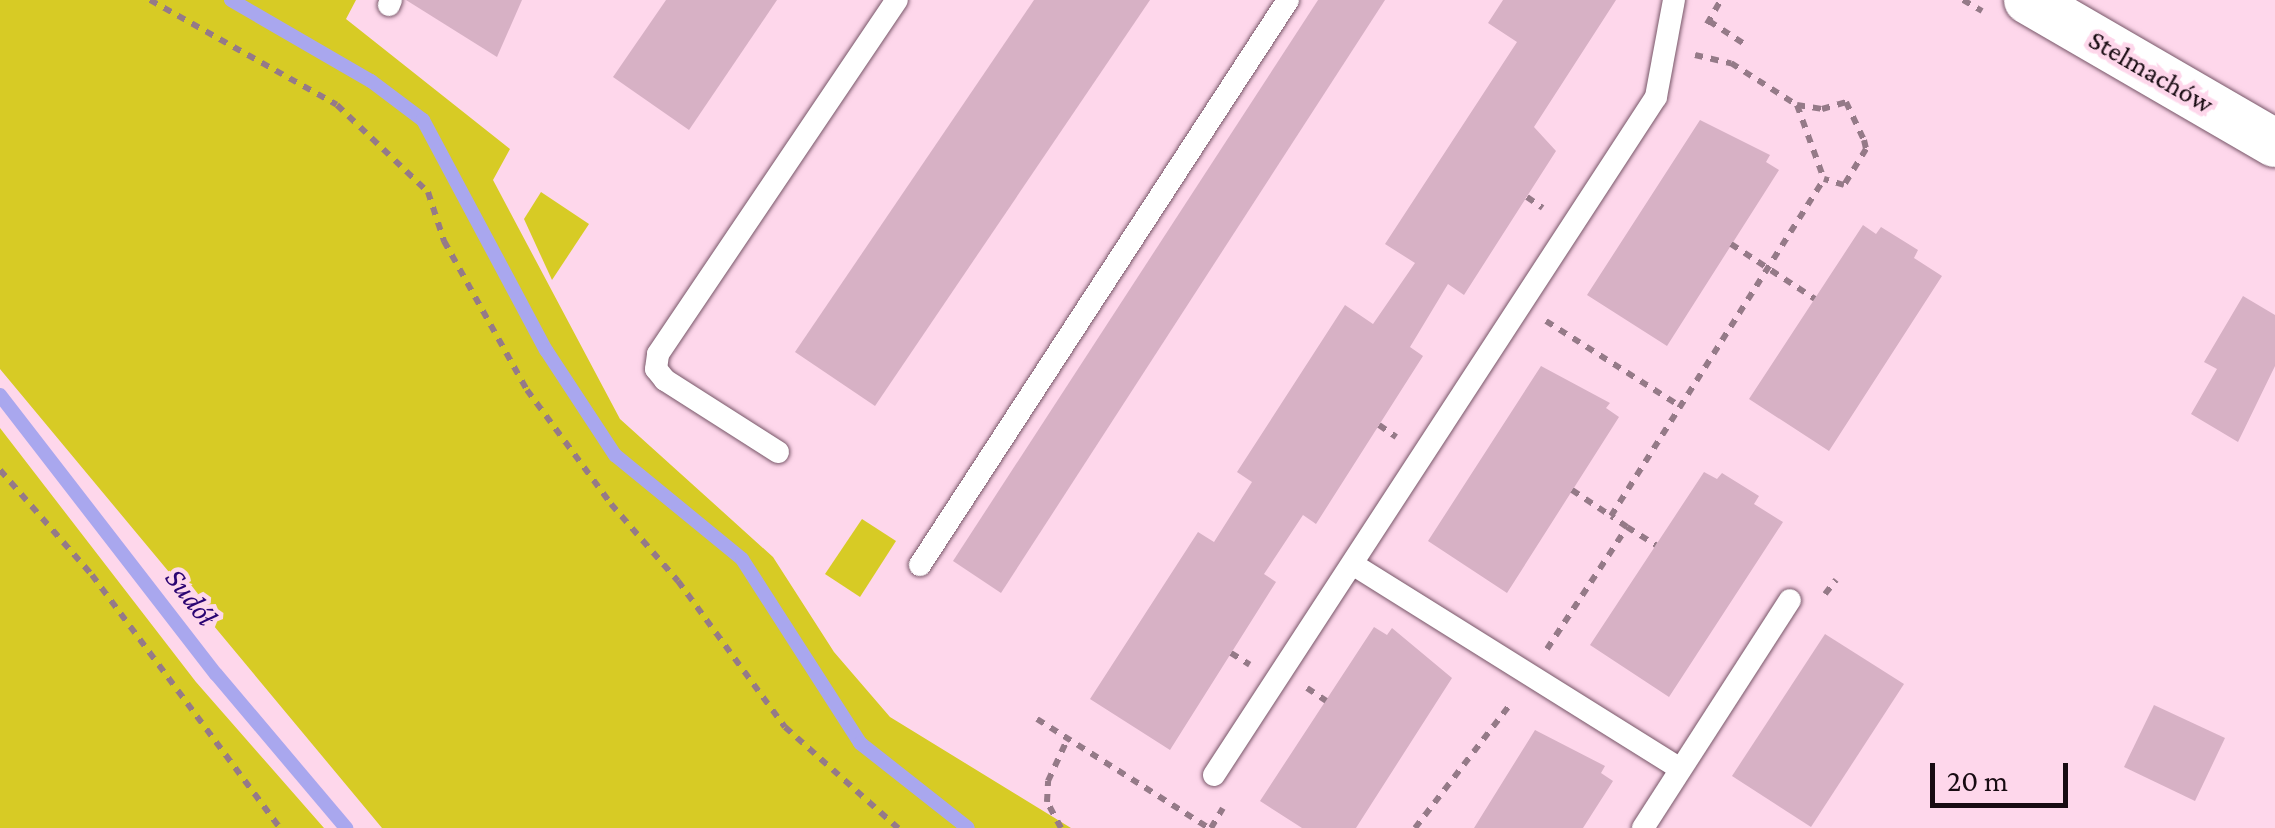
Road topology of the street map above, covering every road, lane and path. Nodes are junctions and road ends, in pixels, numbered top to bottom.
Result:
1 (150, 0) edge
2 (898, 0) edge
3 (1288, 0) edge
4 (1674, 0) edge
5 (2028, 0) edge
6 (1709, 21) dead end
7 (1746, 45) dead end
8 (1692, 55) dead end
9 (1797, 104) junction
10 (2275, 143) edge
11 (1824, 179) junction
12 (1527, 197) dead end
13 (1548, 212) dead end
14 (1731, 244) dead end
15 (1766, 267) junction
16 (1815, 299) dead end
17 (1518, 303) junction
18 (1680, 406) junction
19 (1379, 425) dead end
20 (1402, 441) dead end
21 (778, 452) dead end
22 (0, 470) edge
23 (1572, 490) dead end
24 (1611, 516) junction
25 (1628, 526) junction
26 (1656, 546) dead end
27 (920, 565) dead end
28 (1354, 565) junction
29 (1790, 600) dead end
30 (1556, 635) dead end
31 (1302, 685) dead end
32 (1516, 697) dead end
33 (1326, 700) dead end
34 (1037, 719) dead end
35 (1068, 738) junction
36 (1682, 769) junction
37 (1214, 775) dead end
38 (1224, 807) dead end
39 (280, 828) edge
40 (898, 828) edge
41 (1061, 828) edge
42 (1210, 828) edge
43 (1415, 828) edge
44 (1643, 828) edge

1 - 40 path
2 - 21 lane
3 - 27 lane
4 - 17 lane
5 - 10 street, Stelmachów
6 - 7 path
8 - 9 path
9 - 11 path
9 - 11 path
11 - 15 path
12 - 13 path
14 - 15 path
15 - 16 path
15 - 18 path
17 - 18 path
17 - 28 lane
18 - 24 path
19 - 20 path
22 - 39 path
23 - 24 path
24 - 25 path
25 - 26 path
25 - 30 path
28 - 36 lane
28 - 37 lane
29 - 36 lane
31 - 33 path
32 - 43 path
34 - 35 path
35 - 41 path
35 - 42 path
36 - 44 lane
38 - 42 path

